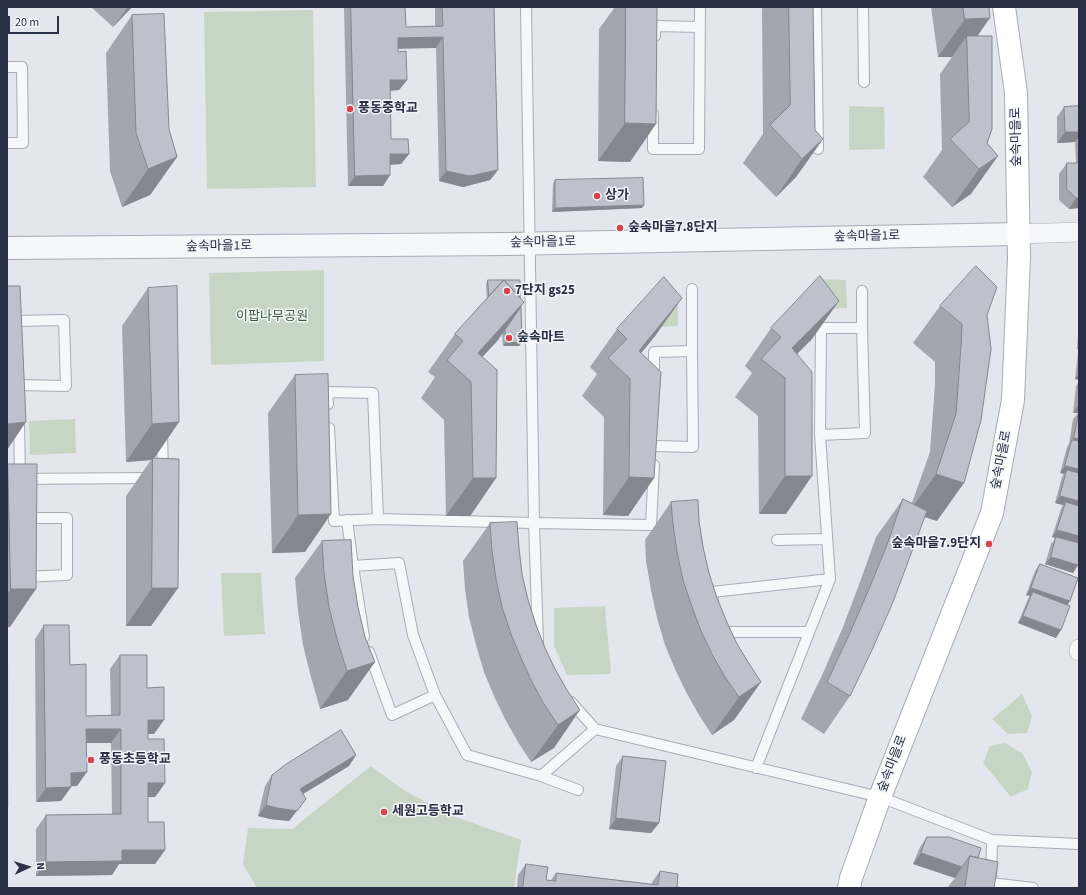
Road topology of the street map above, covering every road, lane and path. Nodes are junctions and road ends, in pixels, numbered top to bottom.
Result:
1 (526, 7) edge
2 (700, 7) edge
3 (816, 7) edge
4 (863, 7) edge
5 (1004, 7) edge
6 (700, 27) junction
7 (654, 49) edge
8 (7, 67) edge
9 (864, 82) dead end
10 (654, 103) edge
11 (7, 143) edge
12 (818, 149) dead end
13 (1079, 232) edge
14 (1019, 234) junction
15 (529, 243) junction
16 (7, 248) edge
17 (692, 289) dead end
18 (862, 291) dead end
19 (862, 328) junction
20 (16, 335) edge
21 (692, 351) junction
22 (18, 386) edge
23 (655, 391) edge
24 (18, 409) edge
25 (162, 422) edge
26 (820, 435) junction
27 (7, 479) edge
28 (20, 483) junction
29 (21, 518) edge
30 (378, 519) junction
31 (347, 520) junction
32 (534, 523) junction
33 (827, 539) junction
34 (777, 540) dead end
35 (353, 566) junction
36 (22, 569) edge
37 (830, 579) junction
38 (713, 608) edge
39 (714, 624) edge
40 (809, 632) junction
41 (541, 653) edge
42 (562, 692) edge
43 (435, 695) junction
44 (595, 730) junction
45 (756, 768) junction
46 (541, 776) junction
47 (578, 790) dead end
48 (880, 797) junction
49 (992, 840) junction
50 (1079, 844) edge
51 (991, 886) edge
52 (849, 888) edge
53 (1033, 888) edge

1 - 15 lane
2 - 6 lane
3 - 12 lane
4 - 9 lane
5 - 14 main road, 숲속마을로
6 - 7 lane
6 - 10 lane
8 - 11 lane
13 - 14 street, 숲속마을1로
14 - 15 street, 숲속마을1로
14 - 48 main road, 숲속마을로
15 - 16 street, 숲속마을1로
15 - 32 lane
17 - 21 lane
18 - 19 lane
19 - 26 lane
19 - 26 lane
20 - 22 lane
21 - 23 lane
21 - 32 lane
24 - 28 lane
25 - 28 lane
26 - 33 lane
27 - 28 lane
29 - 36 lane
30 - 31 lane
30 - 31 lane
30 - 32 lane
31 - 35 lane
32 - 41 lane
33 - 34 lane
33 - 37 lane
35 - 43 lane
35 - 43 lane
37 - 38 lane
37 - 40 lane
39 - 40 lane
40 - 45 lane
42 - 44 lane
43 - 46 lane
44 - 45 lane
44 - 46 lane
45 - 48 lane
46 - 47 lane
48 - 49 lane
48 - 52 main road, 숲속마을로
49 - 50 lane
49 - 51 lane
51 - 53 lane

